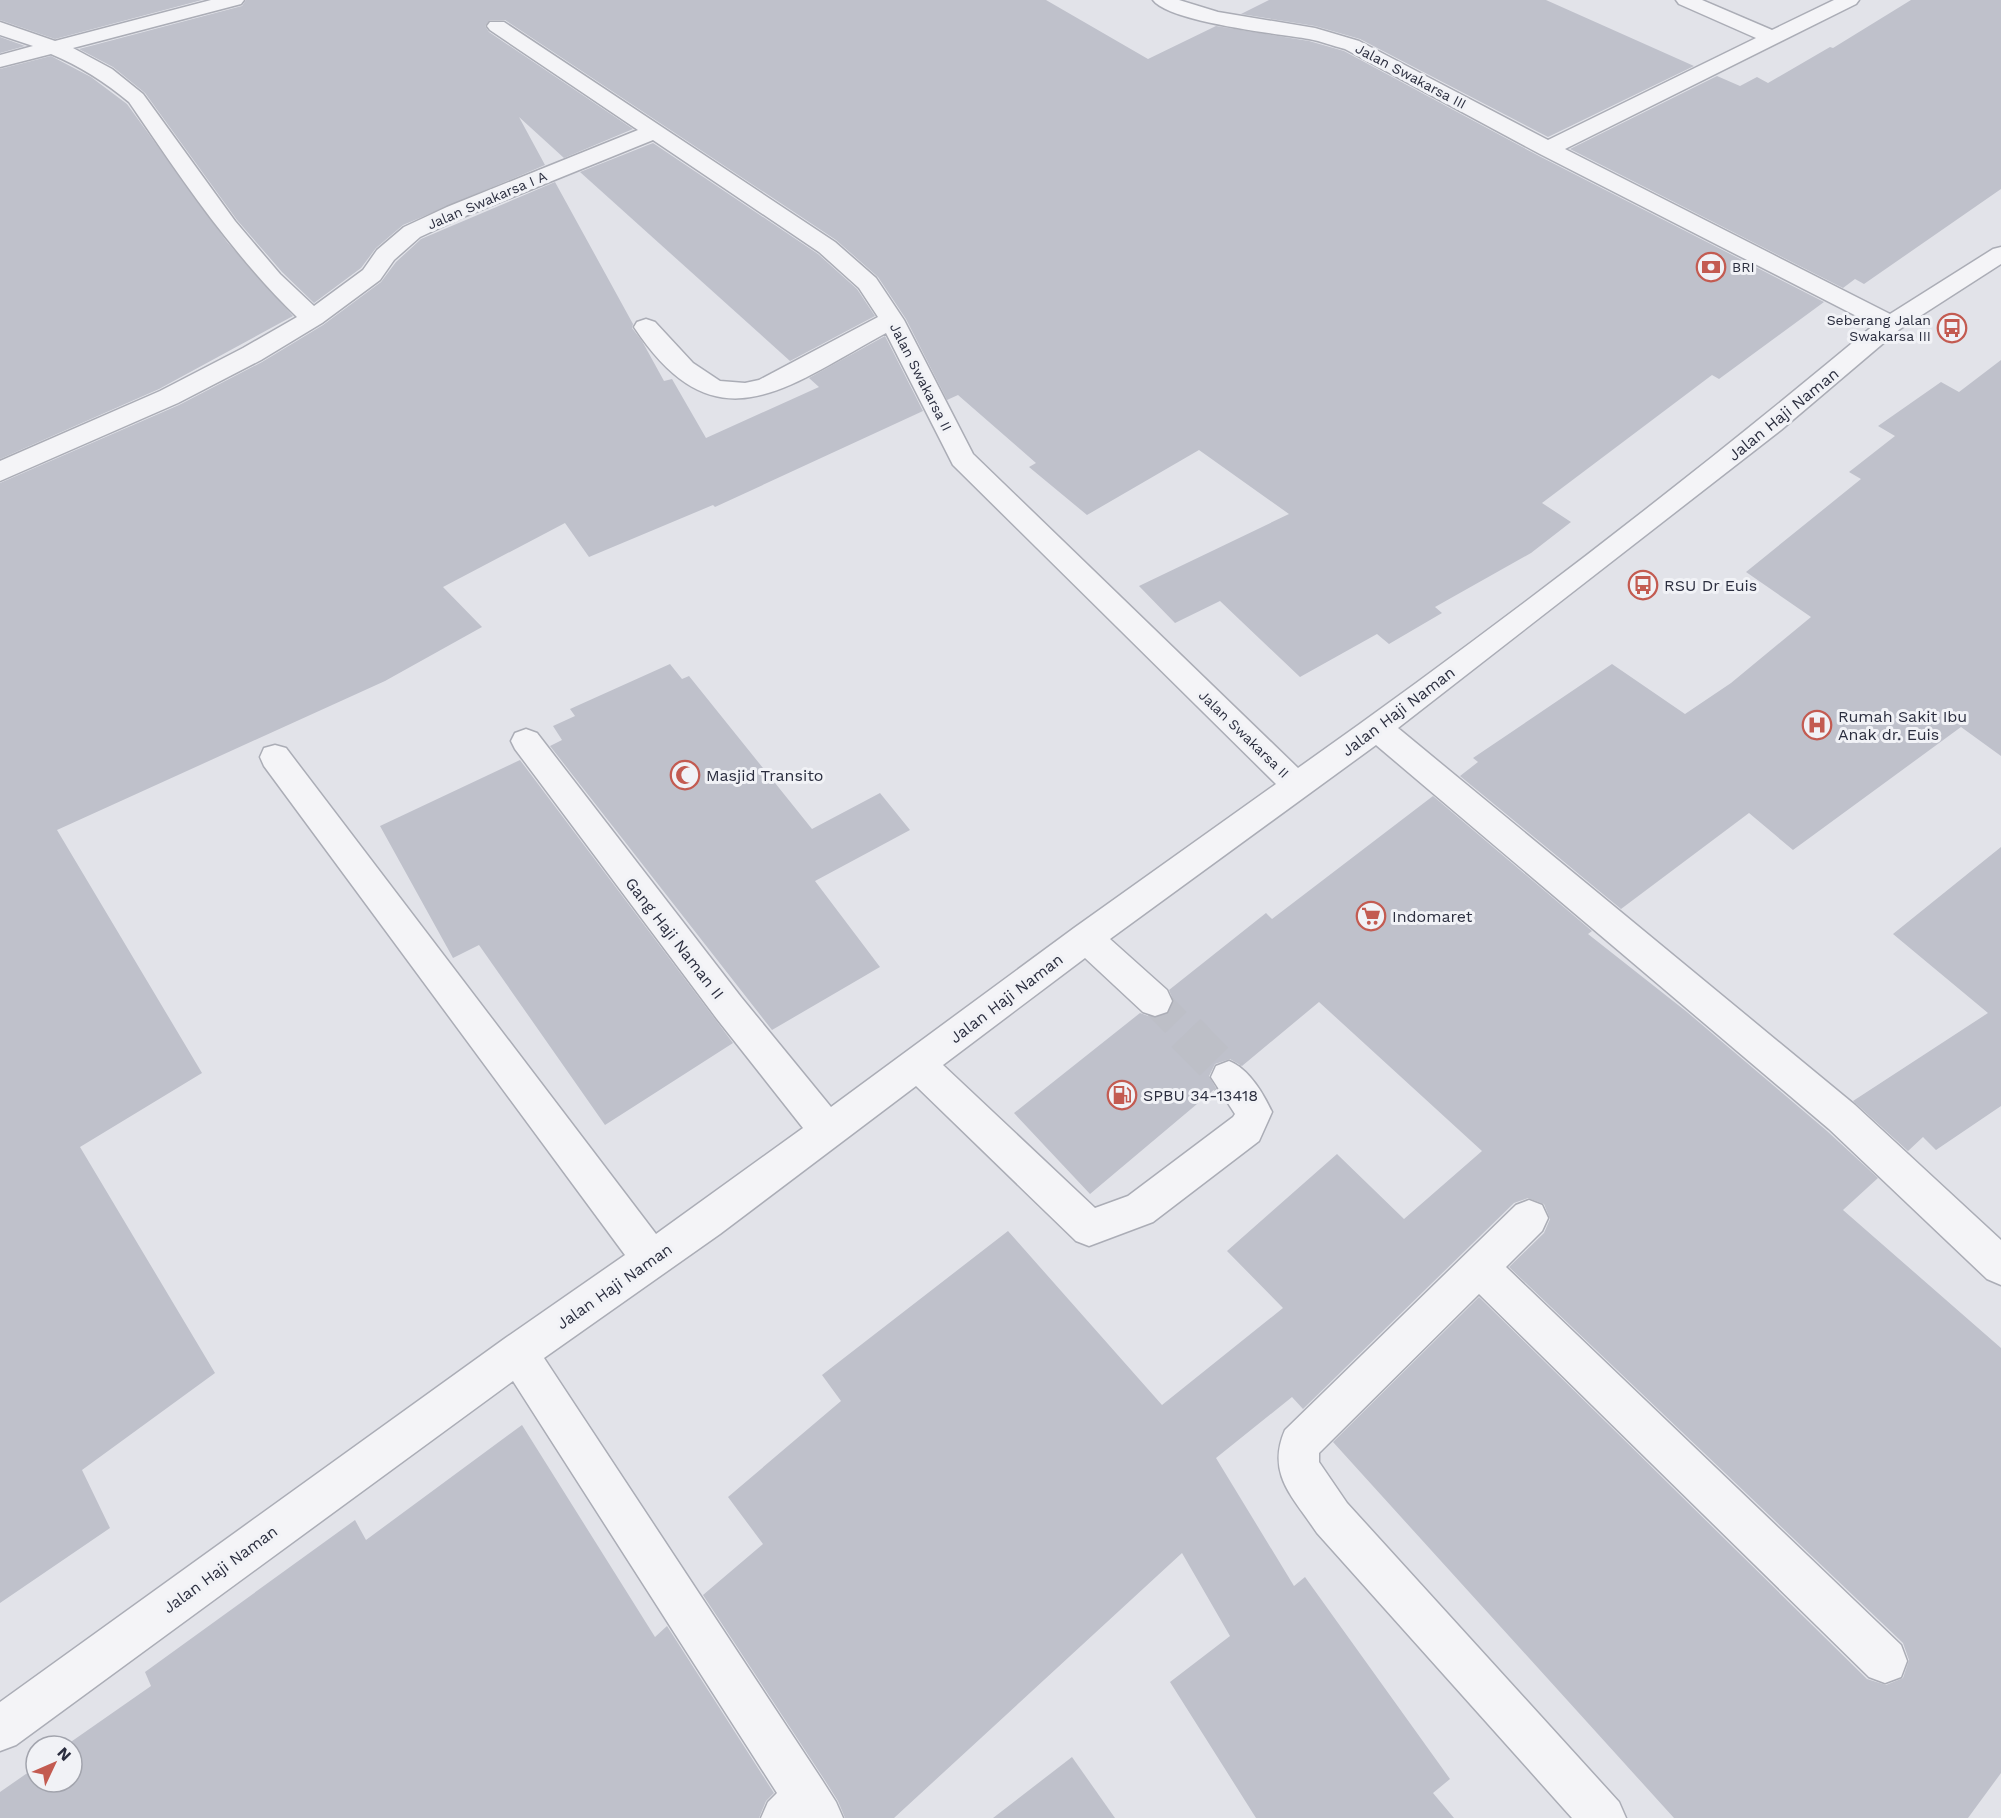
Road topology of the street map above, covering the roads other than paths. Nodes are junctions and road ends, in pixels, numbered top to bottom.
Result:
1 (234, 0) edge
2 (1162, 0) edge
3 (1686, 0) edge
4 (1837, 2) edge
5 (497, 26) dead end
6 (0, 28) edge
7 (1772, 38) junction
8 (52, 46) junction
9 (0, 61) edge
10 (653, 132) junction
11 (1548, 149) junction
12 (2001, 254) edge
13 (313, 318) junction
14 (892, 320) junction
15 (1891, 324) junction
16 (646, 327) dead end
17 (0, 472) edge
18 (1377, 728) junction
19 (526, 741) dead end
20 (274, 757) dead end
21 (1297, 786) junction
22 (1086, 938) junction
23 (1155, 1001) tunnel mouth
24 (917, 1064) junction
25 (1229, 1077) tunnel mouth
26 (828, 1131) junction
27 (1529, 1218) dead end
28 (652, 1260) junction
29 (2001, 1266) edge
30 (1480, 1268) junction
31 (518, 1353) junction
32 (1885, 1661) dead end
33 (0, 1729) edge
34 (803, 1811) edge
35 (1603, 1818) edge

1 - 8 street
2 - 11 street, Jalan Swakarsa III
3 - 7 street
4 - 7 street
5 - 10 street, Jalan Swakarsa II
6 - 8 street
7 - 11 street
8 - 9 street
8 - 13 street
10 - 13 street, Jalan Swakarsa I A
10 - 14 street, Jalan Swakarsa II
11 - 15 street, Jalan Swakarsa III
12 - 15 street, Jalan Haji Naman
13 - 17 street, Jalan Swakarsa I A
14 - 16 street
14 - 21 street, Jalan Swakarsa II
15 - 18 street, Jalan Haji Naman
18 - 21 street, Jalan Haji Naman
18 - 29 street
19 - 26 street, Gang Haji Naman II
20 - 28 street
21 - 22 street, Jalan Haji Naman
22 - 23 street
22 - 24 street, Jalan Haji Naman
24 - 25 street
24 - 26 street, Jalan Haji Naman
26 - 28 street, Jalan Haji Naman
27 - 30 street
28 - 31 street, Jalan Haji Naman
30 - 32 street
30 - 35 street
31 - 33 street, Jalan Haji Naman
31 - 34 street

